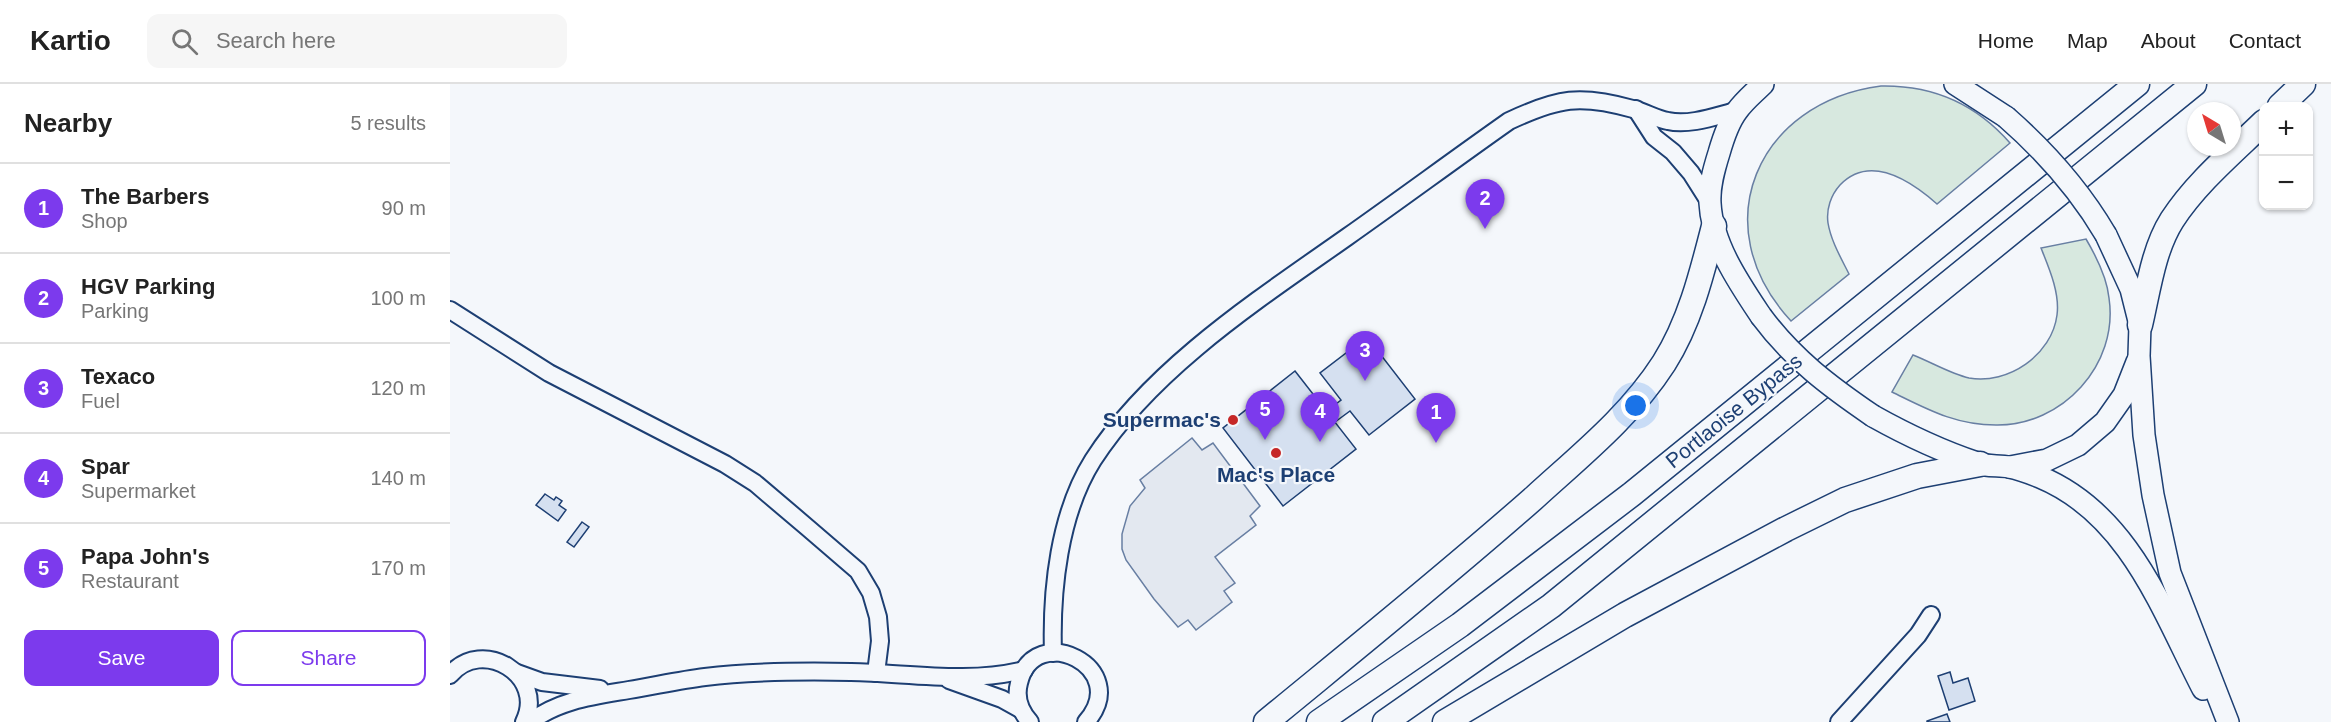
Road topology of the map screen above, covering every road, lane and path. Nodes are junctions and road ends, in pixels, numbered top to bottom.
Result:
1 (1763, 84) edge
2 (1955, 84) edge
3 (2137, 84) edge
4 (2194, 84) edge
5 (2303, 84) edge
6 (2284, 102) edge
7 (1635, 109) junction
8 (1736, 111) junction
9 (2259, 127) edge
10 (1710, 203) junction
11 (1714, 226) junction
12 (450, 310) edge
13 (2140, 325) junction
14 (2139, 356) junction
15 (1980, 464) junction
16 (2010, 468) junction
17 (1931, 615) dead end
18 (1053, 652) junction
19 (1024, 670) junction
20 (517, 673) junction
21 (876, 673) junction
22 (450, 675) edge
23 (942, 677) junction
24 (625, 691) junction
25 (1025, 715) edge
26 (524, 722) edge
27 (530, 722) edge
28 (1086, 722) edge
29 (1266, 722) edge
30 (1318, 722) edge
31 (1385, 722) edge
32 (1445, 722) edge
33 (1839, 722) edge
34 (2219, 722) edge
35 (2228, 722) edge

1 - 8 main road
2 - 13 main road, bridge
3 - 30 highway, Portlaoise Bypass
4 - 31 highway, Portlaoise Bypass
5 - 6 highway
7 - 8 street
7 - 10 street
7 - 18 street
8 - 10 main road
9 - 13 highway
10 - 11 main road
11 - 15 main road, bridge
11 - 29 highway
12 - 21 street
13 - 14 main road
14 - 16 main road
14 - 35 main road
15 - 16 main road
15 - 32 highway
16 - 34 main road
17 - 33 street
18 - 19 street
18 - 28 street
19 - 23 street
19 - 25 street
20 - 22 street
20 - 24 street
20 - 26 street
21 - 23 street
21 - 24 street
23 - 25 street
24 - 27 street

